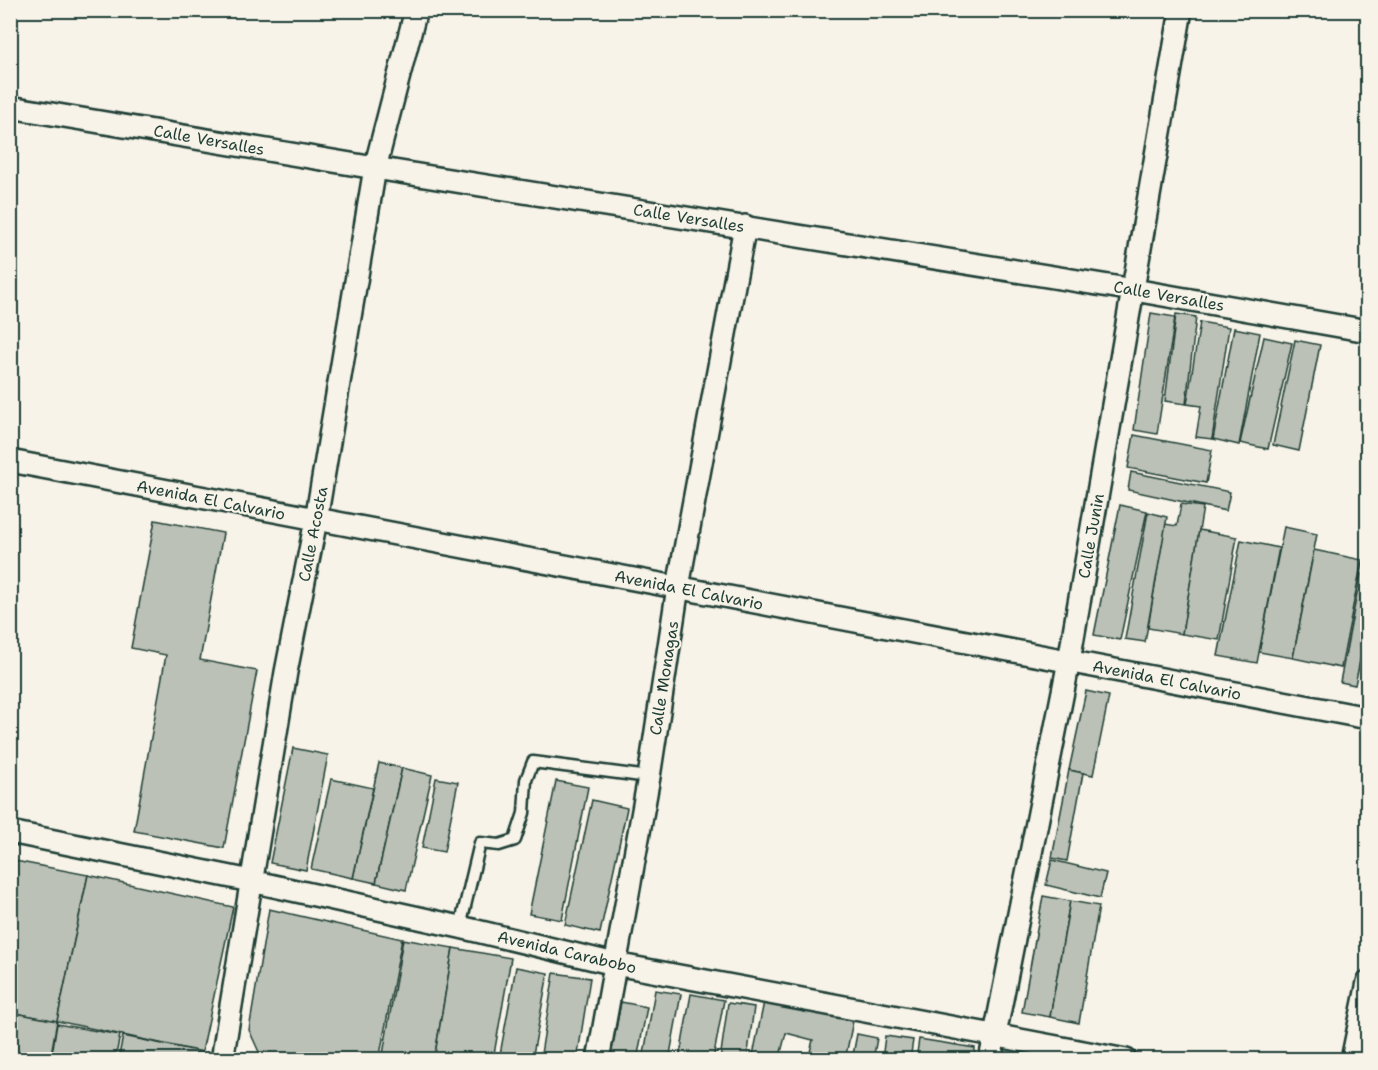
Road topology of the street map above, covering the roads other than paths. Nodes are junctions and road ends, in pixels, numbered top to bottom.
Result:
1 (416, 10) edge
2 (1181, 10) edge
3 (10, 107) edge
4 (375, 168) junction
5 (746, 226) junction
6 (1134, 290) junction
7 (1368, 331) edge
8 (10, 461) edge
9 (316, 520) junction
10 (678, 587) junction
11 (1069, 661) junction
12 (1368, 717) edge
13 (650, 777) junction
14 (10, 832) edge
15 (251, 881) junction
16 (460, 927) junction
17 (615, 964) junction
18 (1368, 982) edge
19 (994, 1036) junction
20 (222, 1059) edge
21 (598, 1059) edge
22 (990, 1059) edge
23 (1126, 1059) edge
24 (1352, 1059) edge

1 - 4 street, Calle Acosta
2 - 6 street, Calle Junin
3 - 4 street, Calle Versalles
4 - 5 street, Calle Versalles
4 - 9 street, Calle Acosta
5 - 6 street, Calle Versalles
5 - 10 street, Calle Monagas
6 - 7 street, Calle Versalles
6 - 11 street, Calle Junin
8 - 9 street, Avenida El Calvario
9 - 10 street, Avenida El Calvario
9 - 15 street, Calle Acosta
10 - 11 street, Avenida El Calvario
10 - 13 street, Calle Monagas
11 - 12 street, Avenida El Calvario
11 - 19 street, Calle Junin
13 - 16 lane
13 - 17 street, Calle Monagas
14 - 15 street, Avenida Carabobo
15 - 16 street, Avenida Carabobo
15 - 20 street, Calle Acosta
16 - 17 street, Avenida Carabobo
17 - 19 street, Avenida Carabobo
17 - 21 street, Calle Monagas
18 - 24 street
19 - 22 street, Calle Junin
19 - 23 street, Avenida Carabobo

